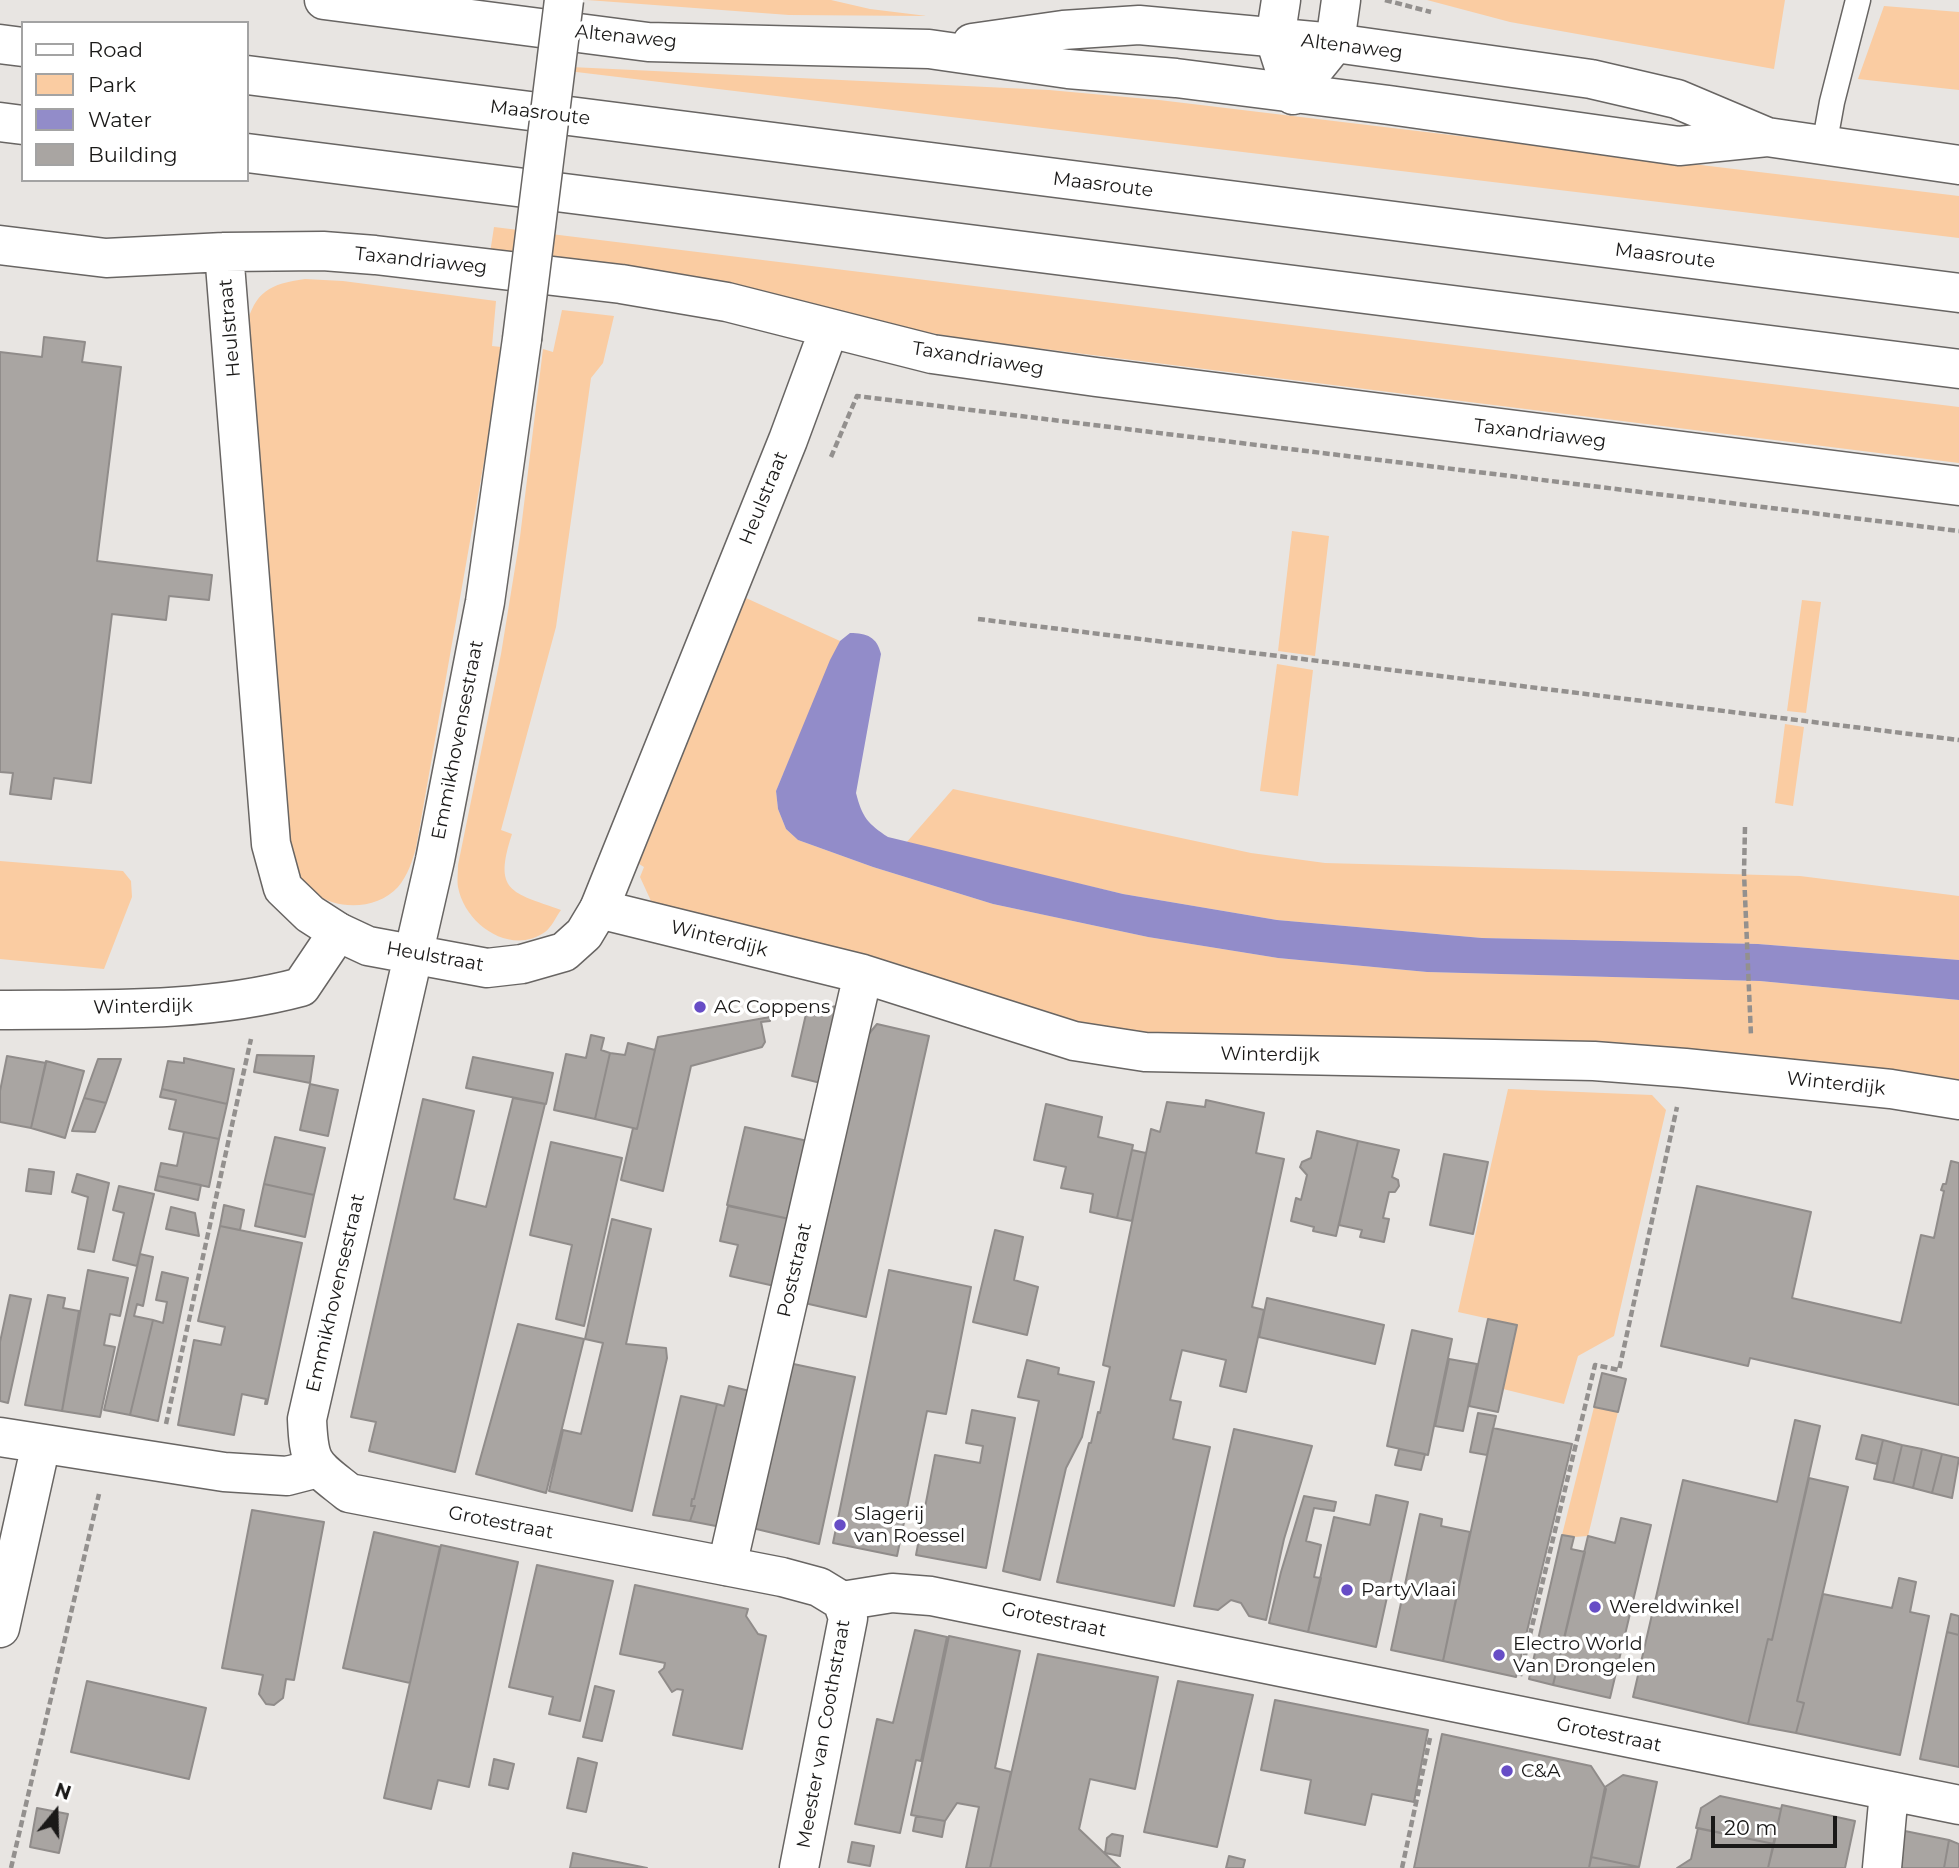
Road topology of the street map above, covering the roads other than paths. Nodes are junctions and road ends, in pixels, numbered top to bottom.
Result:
1 (324, 0) edge
2 (564, 0) edge
3 (1281, 0) edge
4 (1341, 0) edge
5 (1858, 0) edge
6 (1275, 39) junction
7 (1335, 43) junction
8 (0, 44) edge
9 (21, 47) edge
10 (929, 49) junction
11 (248, 75) edge
12 (1293, 95) junction
13 (0, 122) edge
14 (21, 125) edge
15 (1767, 137) junction
16 (1824, 146) junction
17 (248, 153) edge
18 (1959, 164) edge
19 (0, 245) edge
20 (224, 252) junction
21 (1959, 293) edge
22 (829, 329) junction
23 (1959, 369) edge
24 (1959, 486) edge
25 (599, 909) junction
26 (338, 932) junction
27 (415, 955) junction
28 (863, 974) junction
29 (0, 1010) edge
30 (1959, 1100) edge
31 (0, 1437) edge
32 (41, 1444) junction
33 (318, 1468) junction
34 (727, 1566) junction
35 (842, 1601) junction
36 (0, 1629) edge
37 (1889, 1792) junction
38 (1959, 1805) edge
39 (800, 1868) edge
40 (1882, 1868) edge

1 - 10 main road, Altenaweg
2 - 27 main road, Emmikhovensestraat, bridge
3 - 6 main road
4 - 7 main road
5 - 16 lane
6 - 7 main road, Altenaweg
6 - 10 main road, Altenaweg
6 - 12 main road
7 - 12 main road
7 - 15 main road, Altenaweg
8 - 9 main road
10 - 12 main road, Altenaweg
11 - 21 main road, Maasroute
12 - 15 main road, Altenaweg
13 - 14 main road
15 - 16 main road, Altenaweg
16 - 18 main road, Altenaweg
17 - 23 main road
19 - 20 main road, Taxandriaweg
20 - 22 main road, Taxandriaweg
20 - 26 main road, Heulstraat
22 - 24 main road, Taxandriaweg
22 - 25 main road, Heulstraat
25 - 27 main road, Heulstraat
25 - 28 main road, Winterdijk
26 - 27 main road, Heulstraat
26 - 29 main road, Winterdijk
27 - 33 main road, Emmikhovensestraat
28 - 30 main road, Winterdijk
28 - 34 main road, Poststraat
31 - 32 main road
32 - 33 main road
32 - 36 main road
33 - 34 main road, Grotestraat
34 - 35 main road, Grotestraat
35 - 37 main road, Grotestraat
35 - 39 main road, Meester van Coothstraat
37 - 38 main road, Grotestraat
37 - 40 main road

